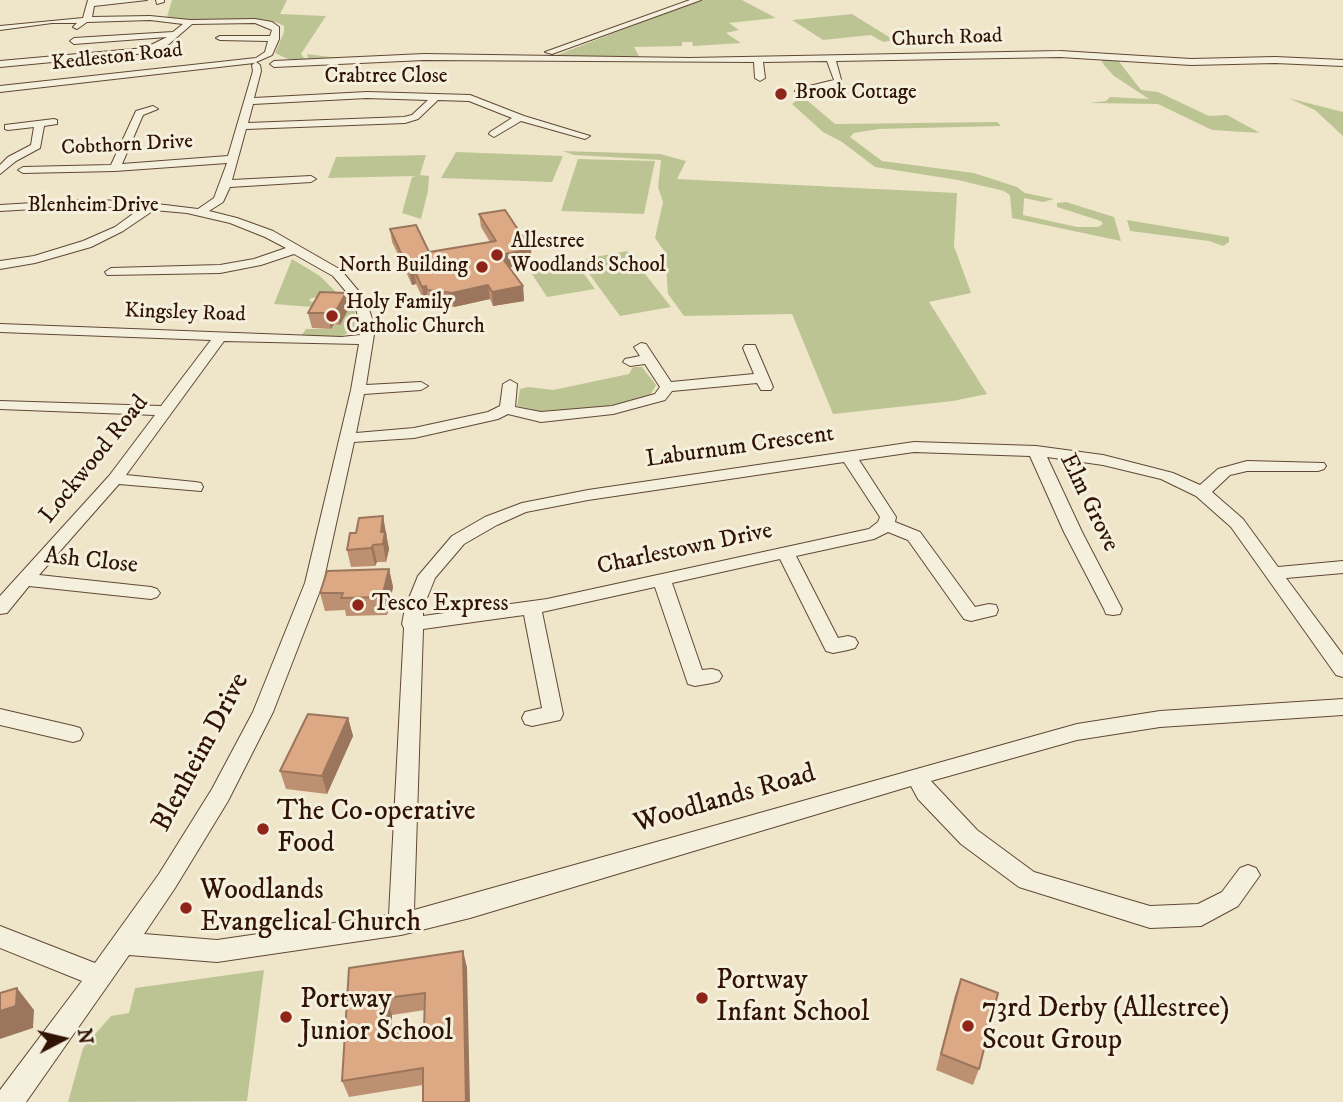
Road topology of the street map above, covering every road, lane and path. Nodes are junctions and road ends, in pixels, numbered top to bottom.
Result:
1 (143, 0) edge
2 (696, 0) edge
3 (92, 2) edge
4 (84, 21) junction
5 (190, 22) junction
6 (0, 28) edge
7 (176, 34) junction
8 (220, 38) dead end
9 (275, 39) junction
10 (74, 41) junction
11 (102, 55) junction
12 (549, 57) junction
13 (71, 58) junction
14 (758, 60) junction
15 (831, 60) junction
16 (689, 61) junction
17 (264, 62) junction
18 (18, 63) junction
19 (1343, 63) edge
20 (0, 64) edge
21 (124, 70) dead end
22 (695, 70) dead end
23 (98, 72) junction
24 (79, 75) dead end
25 (760, 78) dead end
26 (5, 88) edge
27 (800, 91) dead end
28 (438, 96) junction
29 (248, 102) junction
30 (153, 109) dead end
31 (127, 113) dead end
32 (139, 113) junction
33 (521, 118) junction
34 (54, 122) dead end
35 (39, 124) junction
36 (241, 126) junction
37 (8, 127) dead end
38 (501, 131) dead end
39 (585, 136) dead end
40 (233, 159) junction
41 (114, 168) junction
42 (1, 170) edge
43 (23, 170) dead end
44 (305, 181) dead end
45 (226, 184) junction
46 (153, 205) junction
47 (0, 208) edge
48 (201, 212) junction
49 (296, 249) junction
50 (0, 265) edge
51 (111, 272) dead end
52 (0, 328) edge
53 (220, 337) junction
54 (368, 339) junction
55 (750, 348) dead end
56 (630, 362) dead end
57 (508, 384) dead end
58 (421, 386) dead end
59 (667, 387) junction
60 (358, 390) junction
61 (0, 405) edge
62 (506, 409) junction
63 (167, 411) junction
64 (346, 438) junction
65 (1036, 451) junction
66 (848, 456) junction
67 (1318, 466) dead end
68 (115, 479) junction
69 (195, 487) dead end
70 (1202, 492) junction
71 (886, 525) junction
72 (786, 553) junction
73 (1343, 567) edge
74 (1272, 573) junction
75 (26, 580) junction
76 (662, 580) junction
77 (151, 593) dead end
78 (0, 608) edge
79 (532, 608) junction
80 (1113, 609) dead end
81 (989, 610) dead end
82 (411, 624) junction
83 (848, 643) dead end
84 (1343, 670) edge
85 (712, 676) dead end
86 (1343, 707) edge
87 (0, 717) edge
88 (532, 718) dead end
89 (73, 734) dead end
90 (917, 777) junction
91 (1248, 875) dead end
92 (401, 924) junction
93 (0, 937) edge
94 (124, 943) junction
95 (101, 977) junction
96 (8, 1102) edge

1 - 3 street
2 - 12 street, Kedleston Road
3 - 4 street
4 - 5 street
4 - 6 street
4 - 10 street
5 - 7 street
5 - 9 street
7 - 10 street
7 - 11 street
8 - 9 street
9 - 17 street
10 - 13 street
11 - 13 street
11 - 23 street
12 - 16 street, Church Road
12 - 17 street, Kedleston Road
13 - 18 street
14 - 15 street, Church Road
14 - 16 street, Church Road
14 - 25 street
15 - 19 street, Church Road
15 - 27 street
16 - 22 street
17 - 26 street, Kedleston Road
17 - 29 street
18 - 20 street
18 - 26 street
21 - 23 street
23 - 24 street
28 - 29 street, Crabtree Close
28 - 33 street, Crabtree Close
28 - 36 street
29 - 36 street
30 - 32 street
31 - 32 street
32 - 41 street
33 - 38 street
33 - 39 street, Crabtree Close
34 - 35 street
35 - 37 street
35 - 42 street
36 - 40 street
40 - 41 street, Cobthorn Drive
40 - 45 street
41 - 43 street, Cobthorn Drive
44 - 45 street
45 - 48 street
46 - 47 street, Blenheim Drive
46 - 48 street, Blenheim Drive
46 - 50 street
48 - 49 street, Blenheim Drive
49 - 51 street
49 - 54 street, Blenheim Drive
52 - 53 street, Kingsley Road
53 - 54 street, Kingsley Road
53 - 63 street, Lockwood Road
54 - 60 street, Blenheim Drive
55 - 59 street
56 - 59 street
57 - 62 street
58 - 60 street
59 - 62 street
60 - 64 street, Blenheim Drive
61 - 63 street
62 - 64 street
63 - 68 street, Lockwood Road
64 - 94 street, Blenheim Drive
65 - 66 street, Laburnum Crescent
65 - 70 street, Laburnum Crescent
65 - 80 street, Elm Grove
66 - 71 street
66 - 82 street, Laburnum Crescent
67 - 70 street
68 - 69 street
68 - 75 street, Lockwood Road
70 - 74 street, Laburnum Crescent
71 - 72 street, Charlestown Drive
71 - 81 street
72 - 76 street, Charlestown Drive
72 - 83 street
73 - 74 street
74 - 84 street, Laburnum Crescent
75 - 77 street, Ash Close
75 - 78 street, Lockwood Road
76 - 79 street, Charlestown Drive
76 - 85 street
79 - 82 street, Charlestown Drive
79 - 88 street
82 - 92 street, Laburnum Crescent
86 - 90 street, Woodlands Road
87 - 89 street
90 - 91 street
90 - 92 street, Woodlands Road
92 - 94 street, Woodlands Road
93 - 95 street
94 - 95 street, Blenheim Drive
95 - 96 street, Blenheim Drive

